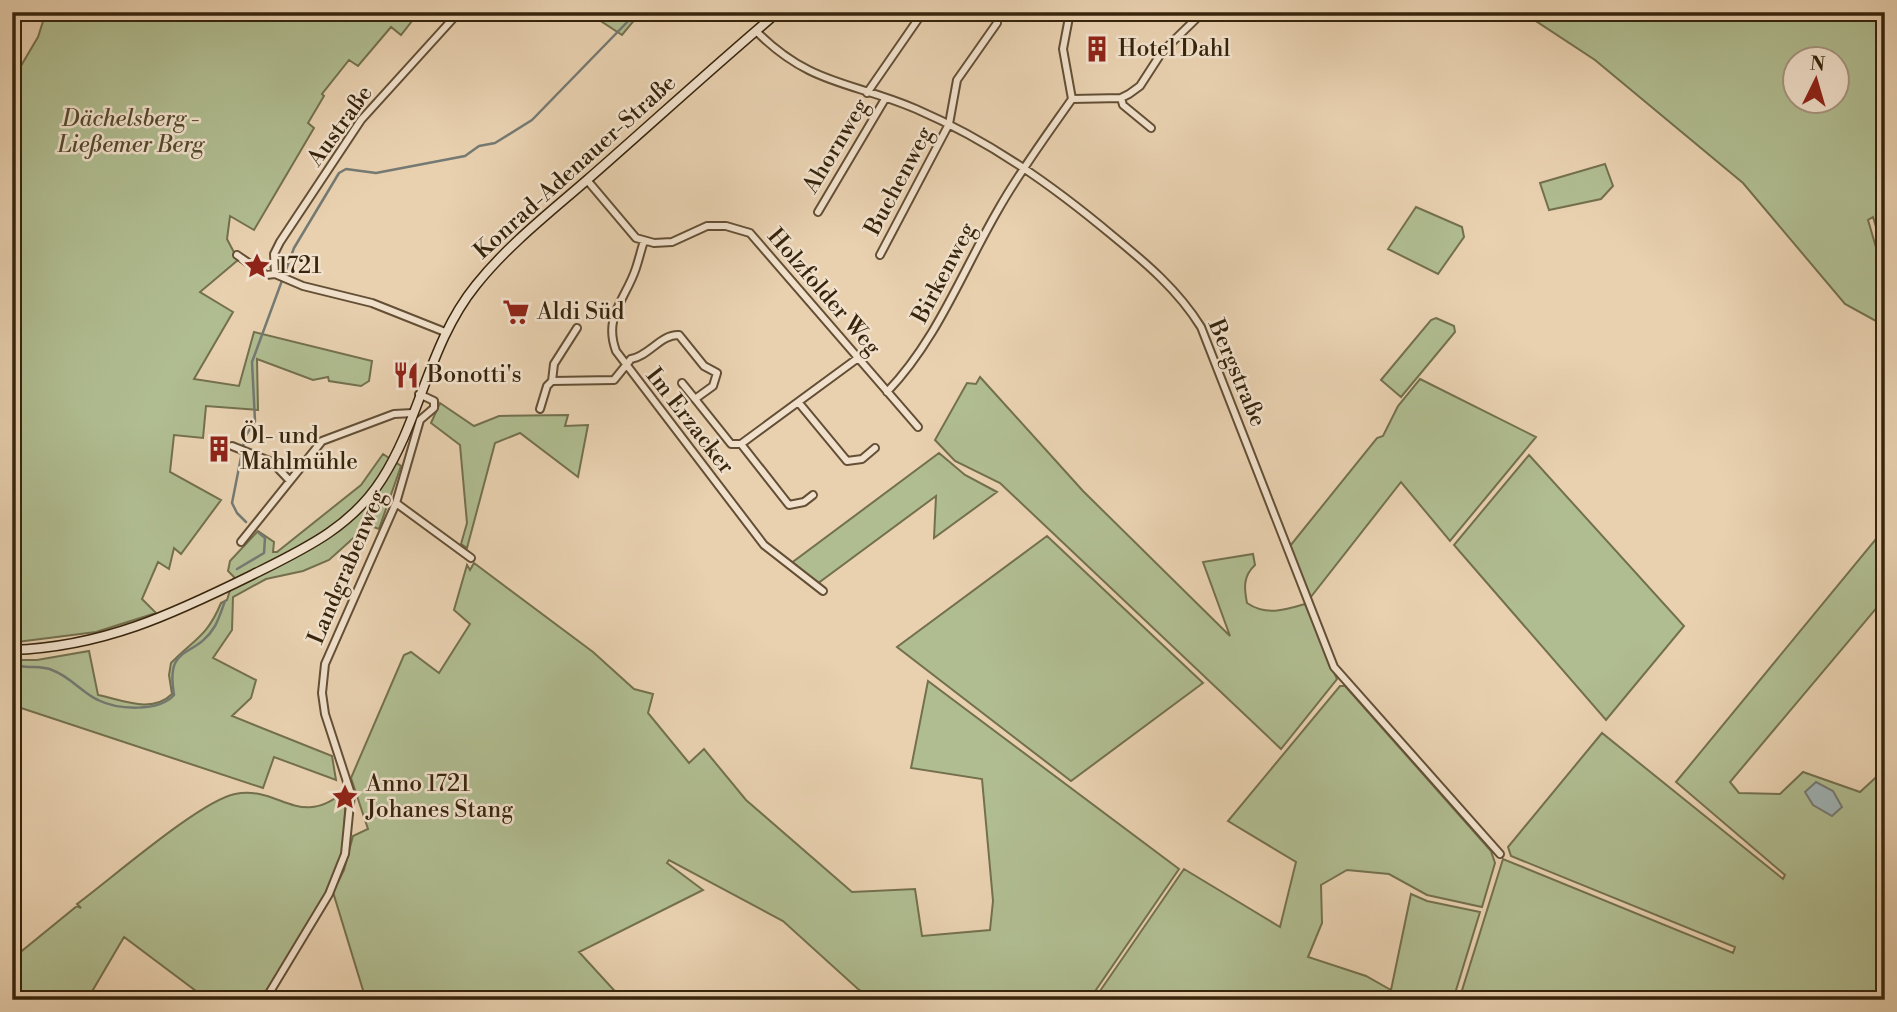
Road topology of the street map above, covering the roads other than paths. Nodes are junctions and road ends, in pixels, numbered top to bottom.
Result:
1 (459, 12) edge
2 (778, 12) edge
3 (923, 12) edge
4 (1070, 12) edge
5 (1203, 12) edge
6 (997, 23) dead end
7 (756, 31) junction
8 (867, 93) junction
9 (1121, 98) junction
10 (885, 99) junction
11 (1072, 99) junction
12 (949, 124) junction
13 (1151, 128) dead end
14 (1025, 166) junction
15 (587, 180) junction
16 (818, 212) dead end
17 (644, 241) junction
18 (237, 255) dead end
19 (880, 255) dead end
20 (276, 275) junction
21 (577, 328) dead end
22 (445, 332) junction
23 (858, 358) junction
24 (624, 364) junction
25 (552, 381) junction
26 (682, 383) dead end
27 (887, 392) junction
28 (419, 394) junction
29 (695, 399) junction
30 (799, 403) junction
31 (540, 409) dead end
32 (413, 413) junction
33 (918, 426) dead end
34 (741, 444) junction
35 (239, 447) dead end
36 (875, 448) dead end
37 (290, 481) junction
38 (813, 495) dead end
39 (396, 503) junction
40 (241, 542) dead end
41 (471, 558) dead end
42 (823, 591) dead end
43 (12, 650) edge
44 (1500, 854) dead end
45 (265, 1000) edge

1 - 20 street, Austraße
2 - 7 main road, Konrad-Adenauer-Straße
3 - 8 street
4 - 11 street
5 - 9 street
6 - 12 street, Buchenweg
7 - 8 street, Bergstraße
7 - 15 main road, Konrad-Adenauer-Straße
8 - 10 street, Bergstraße
9 - 11 street
9 - 13 street
10 - 12 street, Bergstraße
10 - 16 street, Ahornweg
11 - 14 street, Birkenweg
12 - 14 street, Bergstraße
12 - 19 street, Buchenweg
14 - 27 street, Birkenweg
14 - 44 street, Bergstraße
15 - 17 street
15 - 22 main road, Konrad-Adenauer-Straße
17 - 23 street, Holzfolder Weg
17 - 24 street, Im Erzacker
18 - 20 street
20 - 22 street
21 - 25 street
22 - 28 main road, Konrad-Adenauer-Straße
23 - 27 street, Holzfolder Weg
23 - 30 street
24 - 25 street
24 - 29 street
24 - 42 street, Im Erzacker
25 - 31 street
26 - 29 street
27 - 33 street, Holzfolder Weg
28 - 32 main road, Konrad-Adenauer-Straße
28 - 39 street, Landgrabenweg
29 - 34 street
30 - 34 street
30 - 36 street
32 - 37 street
32 - 43 main road, Konrad-Adenauer-Straße
34 - 38 street
35 - 37 street
37 - 40 street
39 - 41 street
39 - 45 street, Landgrabenweg

